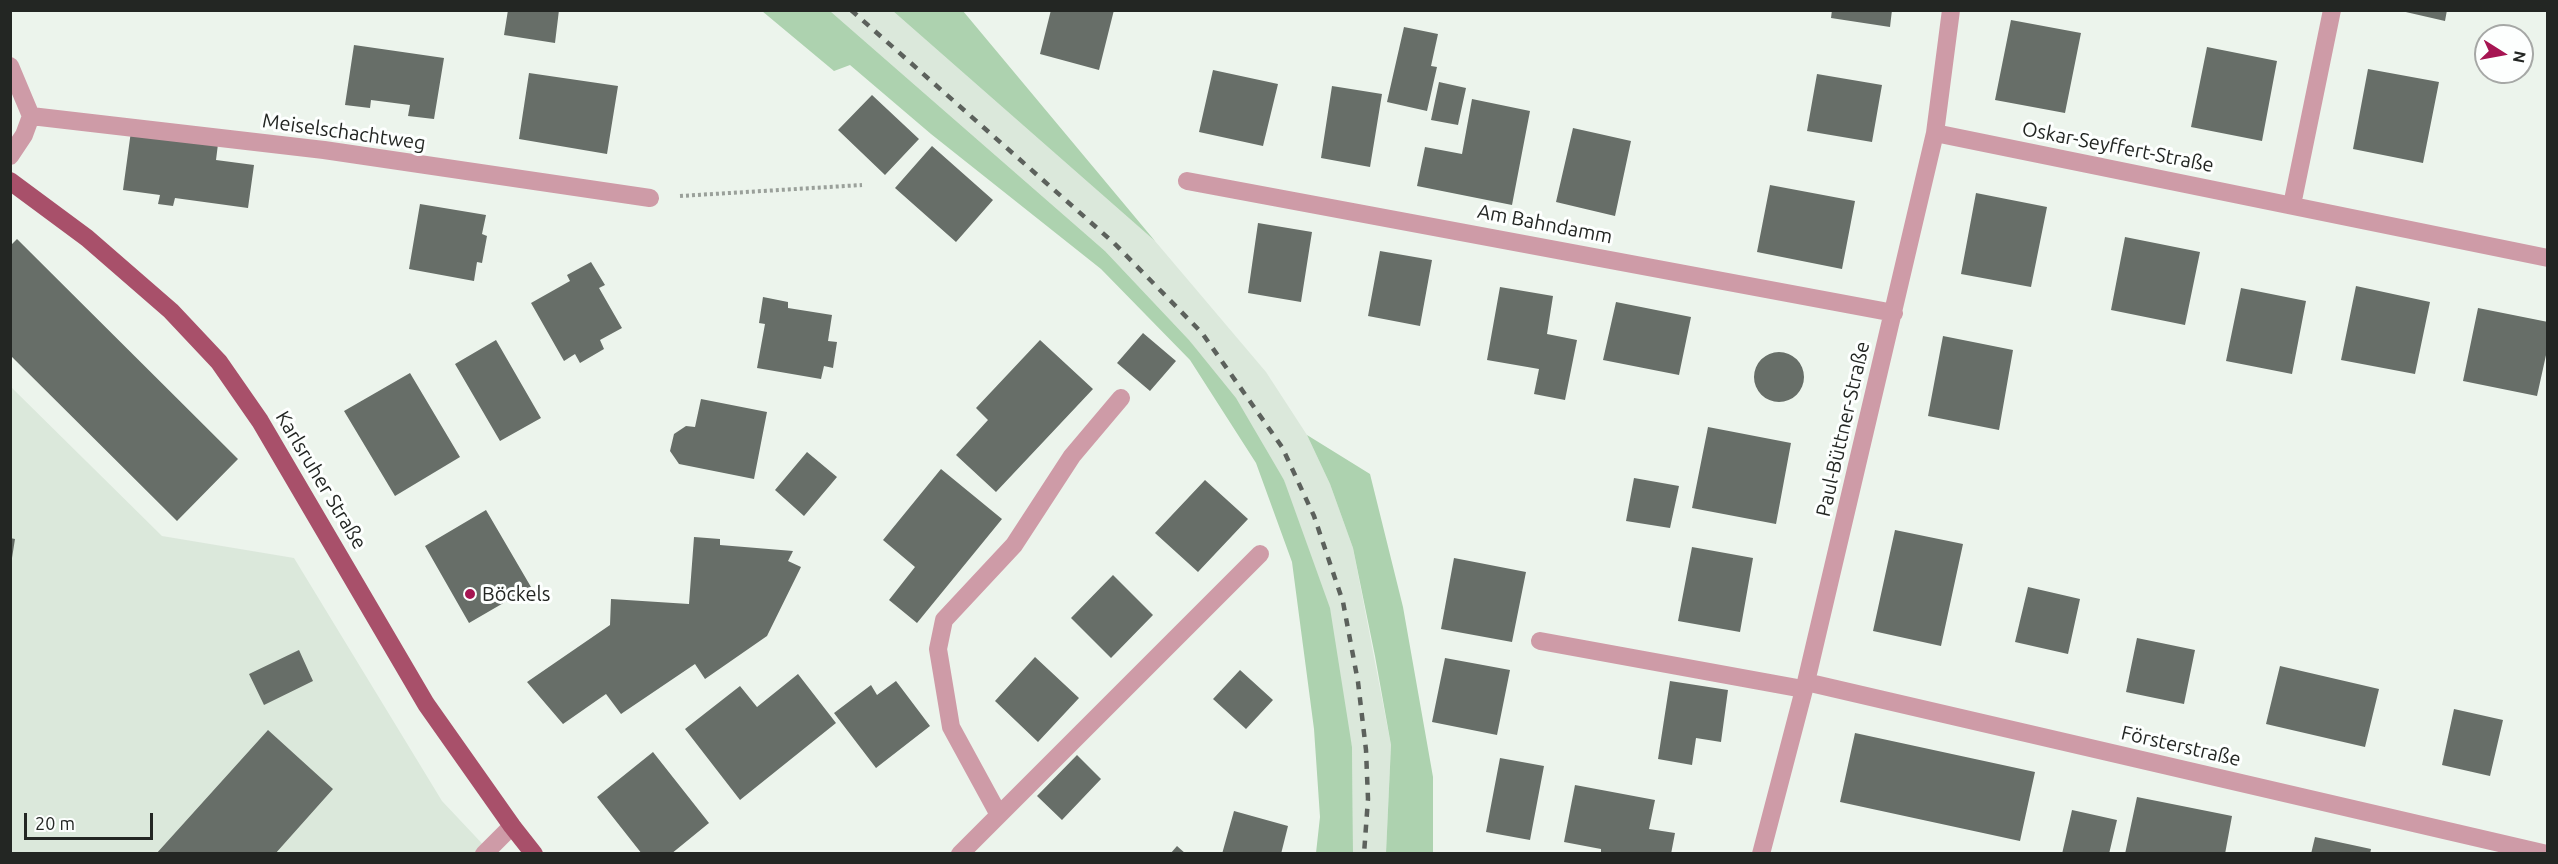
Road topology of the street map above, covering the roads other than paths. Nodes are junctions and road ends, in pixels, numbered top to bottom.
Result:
1 (1951, 10) edge
2 (2332, 10) edge
3 (10, 66) edge
4 (31, 116) junction
5 (1935, 133) junction
6 (10, 156) edge
7 (10, 181) edge
8 (1187, 181) dead end
9 (650, 198) road end
10 (2292, 205) junction
11 (2547, 258) edge
12 (1894, 313) junction
13 (1121, 398) dead end
14 (1260, 554) dead end
15 (1540, 641) dead end
16 (1804, 685) junction
17 (999, 815) junction
18 (512, 826) junction
19 (484, 854) edge
20 (534, 854) edge
21 (960, 854) edge
22 (1761, 854) edge
23 (2547, 854) edge

1 - 5 street, Paul-Büttner-Straße
2 - 10 street
3 - 4 street
4 - 6 street
4 - 9 street, Meiselschachtweg
5 - 10 street, Oskar-Seyffert-Straße
5 - 12 street, Paul-Büttner-Straße
7 - 18 main road, Karlsruher Straße
8 - 12 street, Am Bahndamm
10 - 11 street, Oskar-Seyffert-Straße
12 - 16 street, Paul-Büttner-Straße
13 - 17 street
14 - 17 street
15 - 16 street, Försterstraße
16 - 22 street, Paul-Büttner-Straße
16 - 23 street, Försterstraße
17 - 21 street
18 - 19 street
18 - 20 main road, Karlsruher Straße

